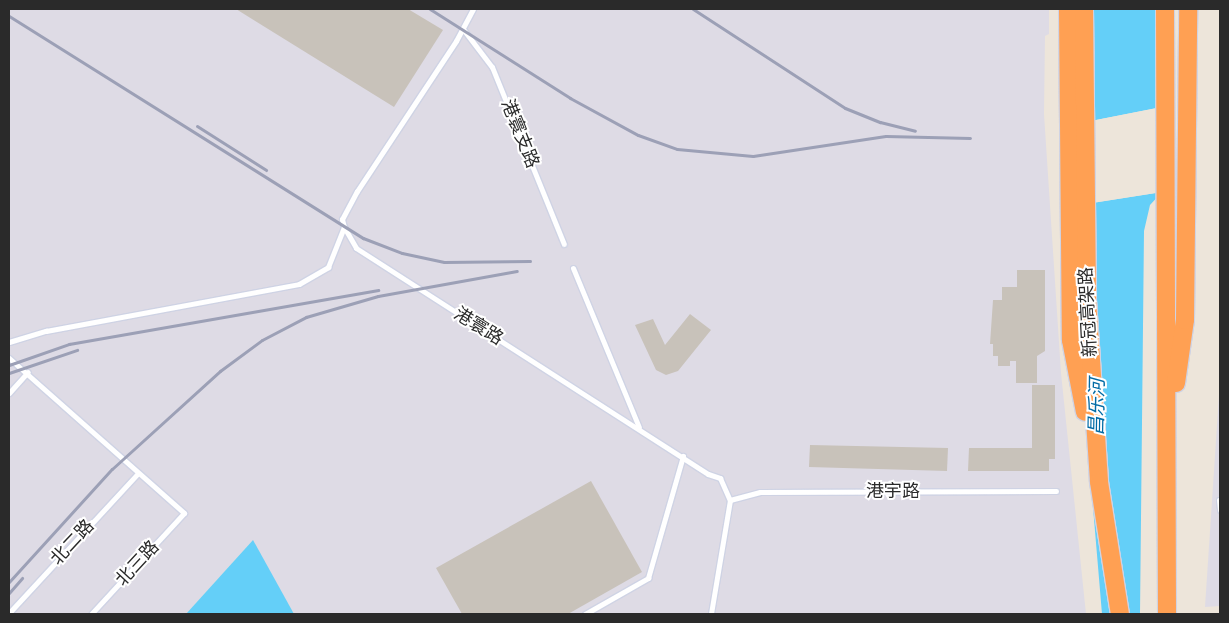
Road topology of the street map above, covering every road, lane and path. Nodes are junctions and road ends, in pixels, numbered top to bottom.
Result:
1 (473, 9) edge
2 (1068, 9) edge
3 (1084, 9) edge
4 (1165, 9) edge
5 (1188, 9) edge
6 (463, 29) junction
7 (344, 227) junction
8 (564, 244) dead end
9 (574, 268) dead end
10 (9, 342) edge
11 (9, 358) edge
12 (28, 372) junction
13 (9, 393) edge
14 (639, 428) junction
15 (1167, 448) junction
16 (683, 456) junction
17 (138, 473) junction
18 (1099, 482) junction
19 (1056, 491) dead end
20 (730, 500) junction
21 (1219, 500) edge
22 (1220, 510) edge
23 (9, 613) edge
24 (91, 614) edge
25 (585, 614) edge
26 (711, 614) edge
27 (1120, 614) edge
28 (1167, 614) edge

1 - 6 lane
2 - 18 highway
3 - 18 highway, 新冠高架路
4 - 15 highway
5 - 15 highway
6 - 7 lane
6 - 8 lane, 港寰支路
7 - 10 lane
7 - 14 lane, 港寰路
9 - 14 lane
11 - 12 lane
12 - 13 lane
12 - 17 lane
14 - 16 lane, 港寰路
15 - 28 highway
16 - 20 lane, 港寰路
16 - 25 lane
17 - 23 lane, 北二路
17 - 24 lane, 北三路
18 - 27 highway, 新冠高架路
19 - 20 lane, 港宇路
20 - 26 lane
21 - 22 lane

